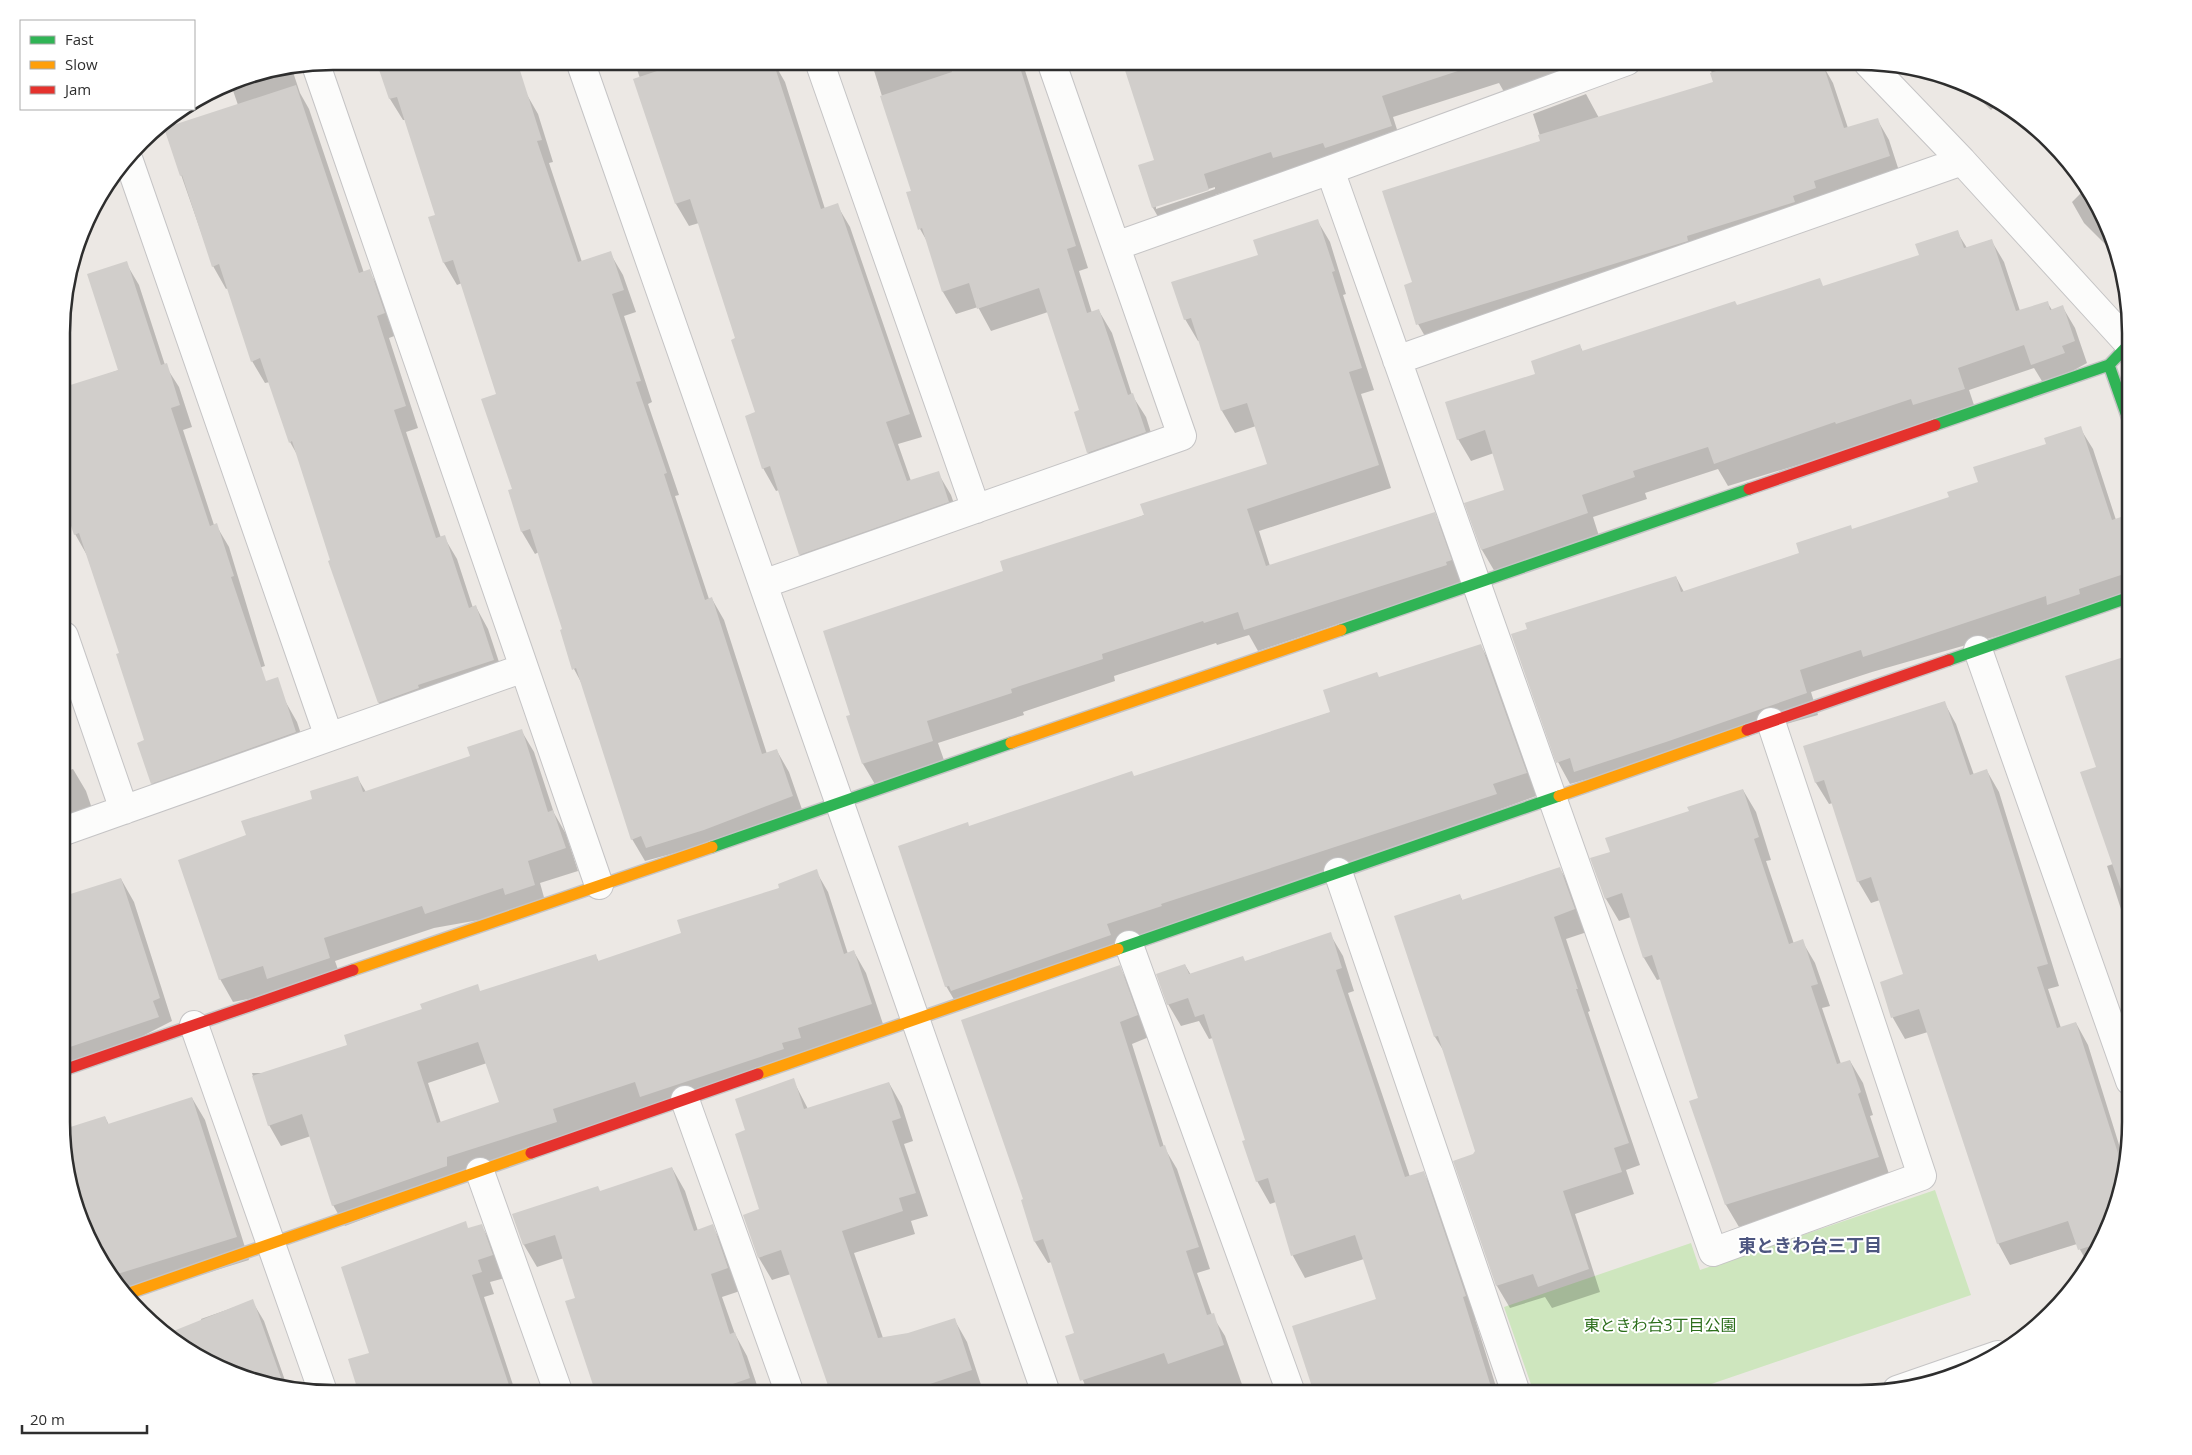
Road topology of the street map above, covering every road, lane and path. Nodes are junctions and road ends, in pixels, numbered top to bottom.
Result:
1 (583, 70) edge
2 (822, 70) edge
3 (1055, 70) edge
4 (1602, 70) edge
5 (318, 71) edge
6 (1876, 71) edge
7 (1962, 161) junction
8 (130, 165) edge
9 (1330, 170) junction
10 (1116, 246) junction
11 (2122, 334) edge
12 (2122, 351) edge
13 (1397, 360) junction
14 (2109, 365) junction
15 (2122, 402) edge
16 (976, 509) junction
17 (1476, 583) junction
18 (763, 584) junction
19 (2122, 600) edge
20 (1978, 650) junction
21 (70, 653) edge
22 (524, 668) junction
23 (1771, 722) junction
24 (329, 737) junction
25 (1552, 798) junction
26 (839, 802) junction
27 (124, 810) junction
28 (70, 829) edge
29 (1338, 872) junction
30 (599, 885) junction
31 (1129, 945) junction
32 (916, 1020) junction
33 (194, 1025) junction
34 (2122, 1059) edge
35 (70, 1068) edge
36 (685, 1100) junction
37 (480, 1172) junction
38 (272, 1244) junction
39 (133, 1292) edge
40 (320, 1384) edge
41 (556, 1385) edge
42 (787, 1385) edge
43 (1043, 1385) edge
44 (1288, 1385) edge
45 (1513, 1385) edge

1 - 18 street
2 - 16 street
3 - 10 street
4 - 9 street
5 - 22 street
6 - 7 street
7 - 11 street
7 - 13 street
8 - 24 street
9 - 10 street
9 - 13 street
10 - 16 street
12 - 14 street
13 - 17 street
14 - 15 street
14 - 17 street
16 - 18 street
17 - 25 street
17 - 26 street
18 - 26 street
19 - 20 street
20 - 23 street
20 - 34 street
21 - 27 street
22 - 24 street
22 - 30 street
23 - 25 street
23 - 25 street
24 - 27 street
25 - 29 street
26 - 30 street
26 - 32 street
27 - 28 street
29 - 31 street
29 - 45 street
30 - 33 street
31 - 32 street
31 - 44 street
32 - 36 street
32 - 43 street
33 - 35 street
33 - 38 street
36 - 37 street
36 - 42 street
37 - 38 street
37 - 41 street
38 - 39 street
38 - 40 street

